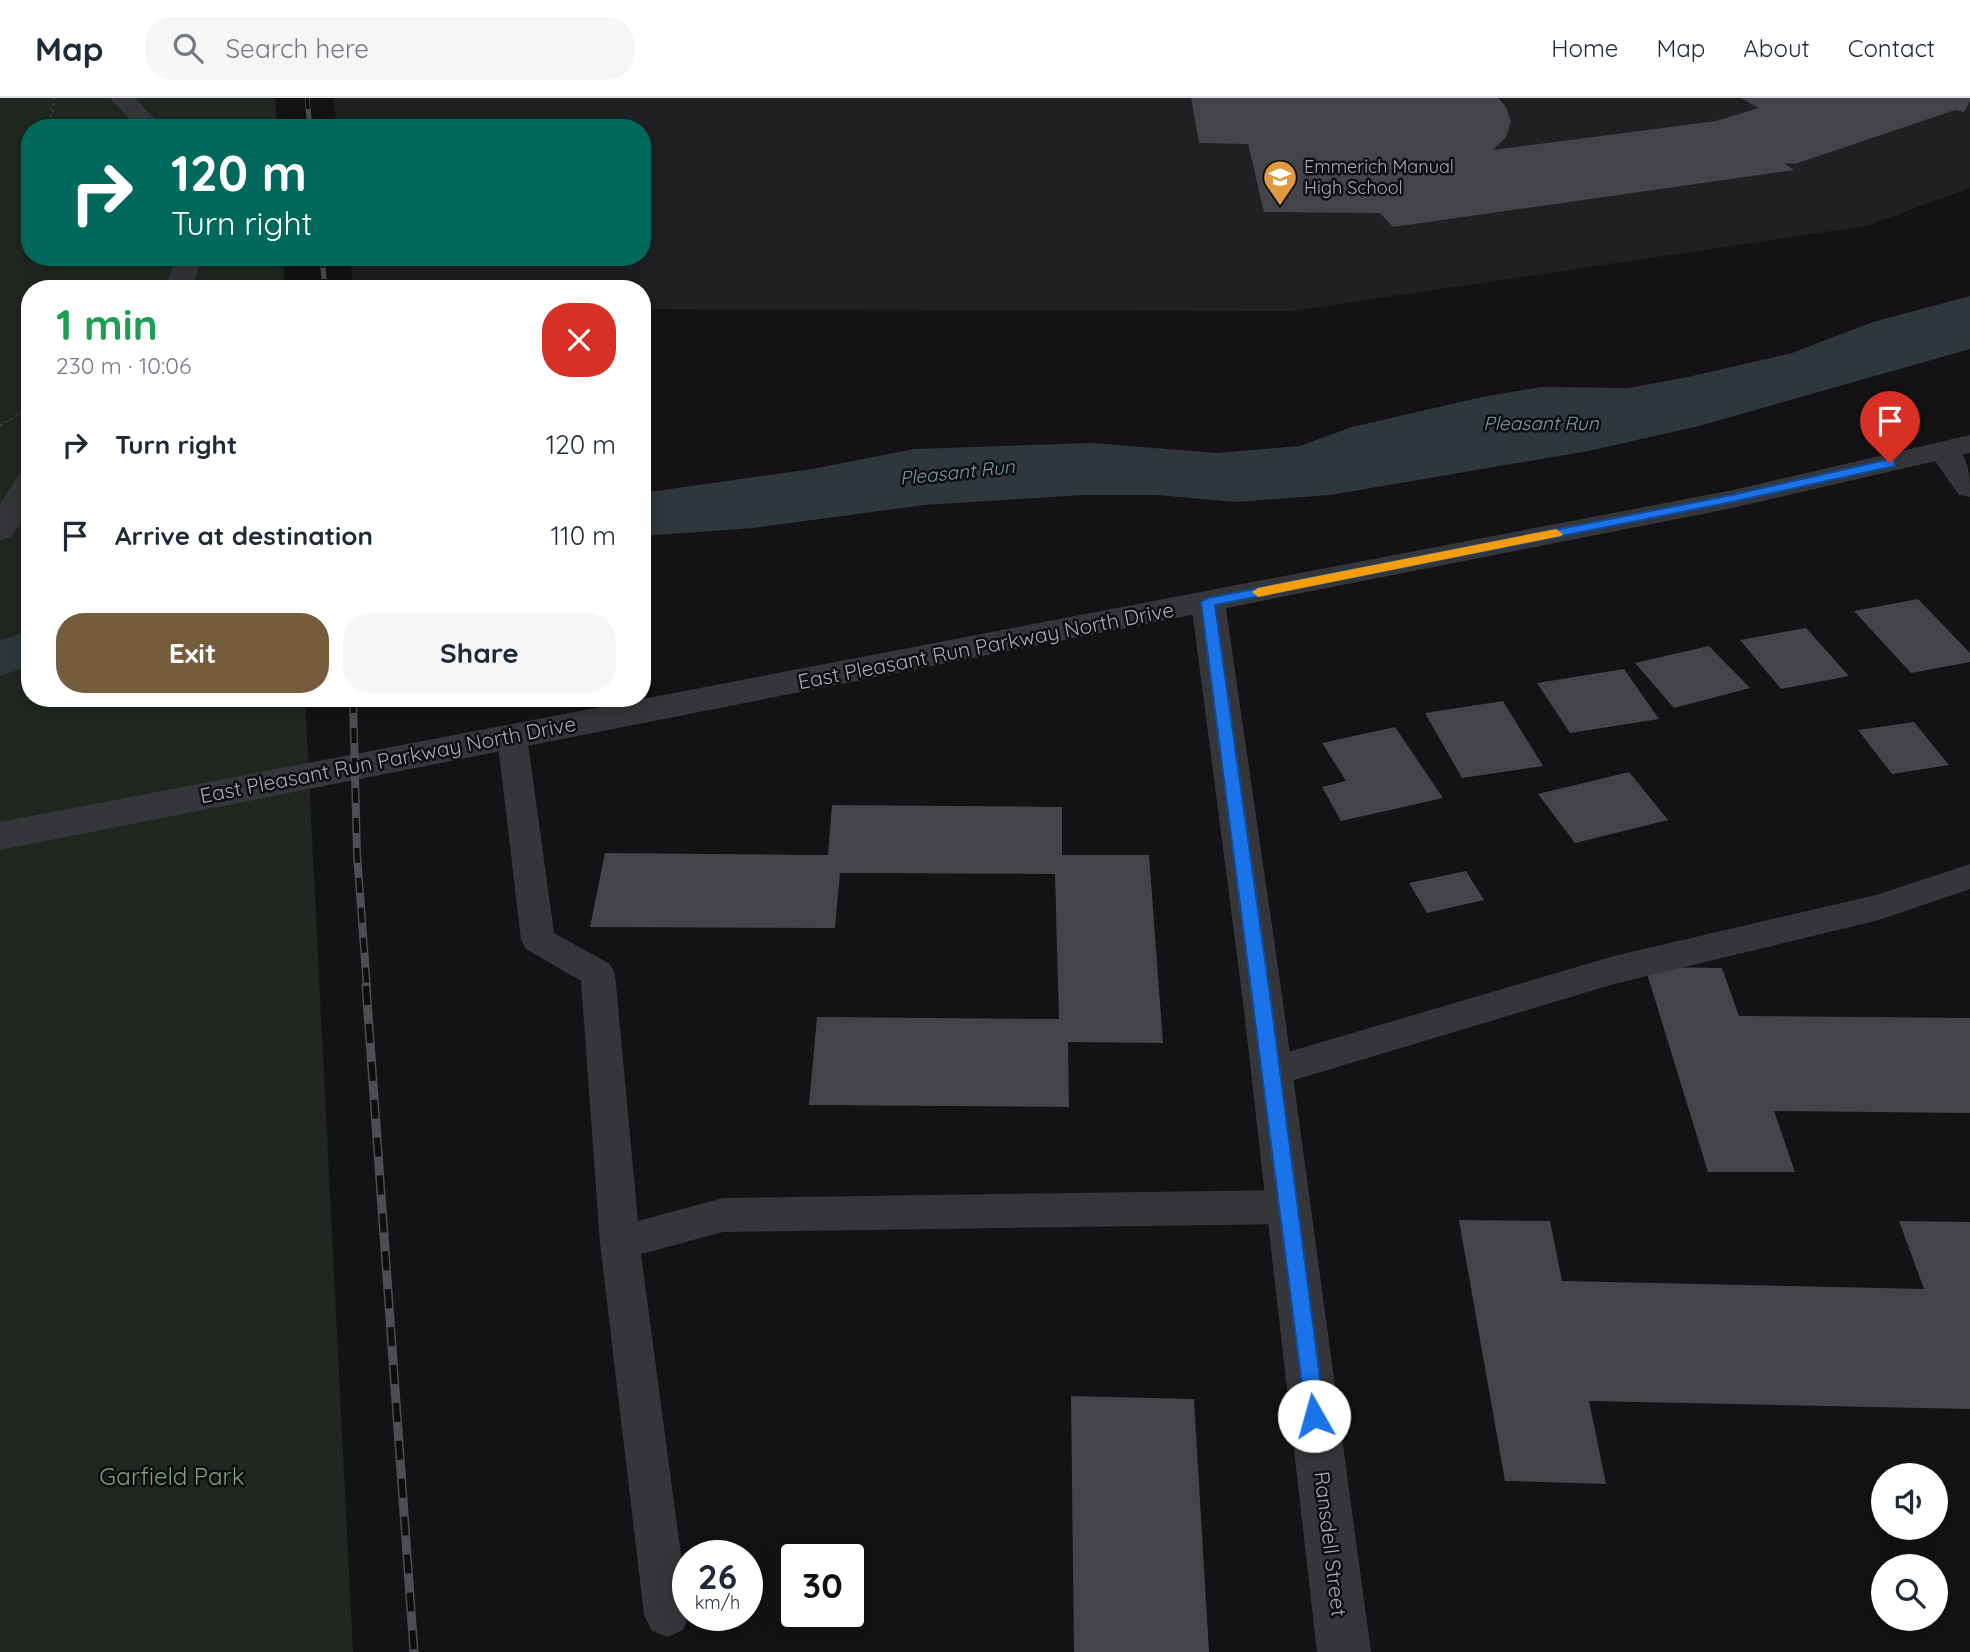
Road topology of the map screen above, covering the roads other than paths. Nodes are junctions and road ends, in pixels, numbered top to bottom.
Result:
1 (122, 98) edge
2 (142, 119) edge
3 (1956, 448) edge
4 (1970, 488) edge
5 (21, 496) edge
6 (0, 530) edge
7 (1208, 602) junction
8 (512, 736) junction
9 (0, 836) edge
10 (1970, 876) edge
11 (1271, 1072) junction
12 (1289, 1207) junction
13 (620, 1243) junction
14 (667, 1614) dead end
15 (1344, 1652) edge

1 - 2 street
3 - 4 street
3 - 7 street, East Pleasant Run Parkway North Drive
5 - 6 street
7 - 8 street, East Pleasant Run Parkway North Drive
7 - 11 street, Ransdell Street
8 - 9 street, East Pleasant Run Parkway North Drive
8 - 13 lane
10 - 11 lane
11 - 12 street, Ransdell Street
12 - 13 lane
12 - 15 street, Ransdell Street
13 - 14 lane

